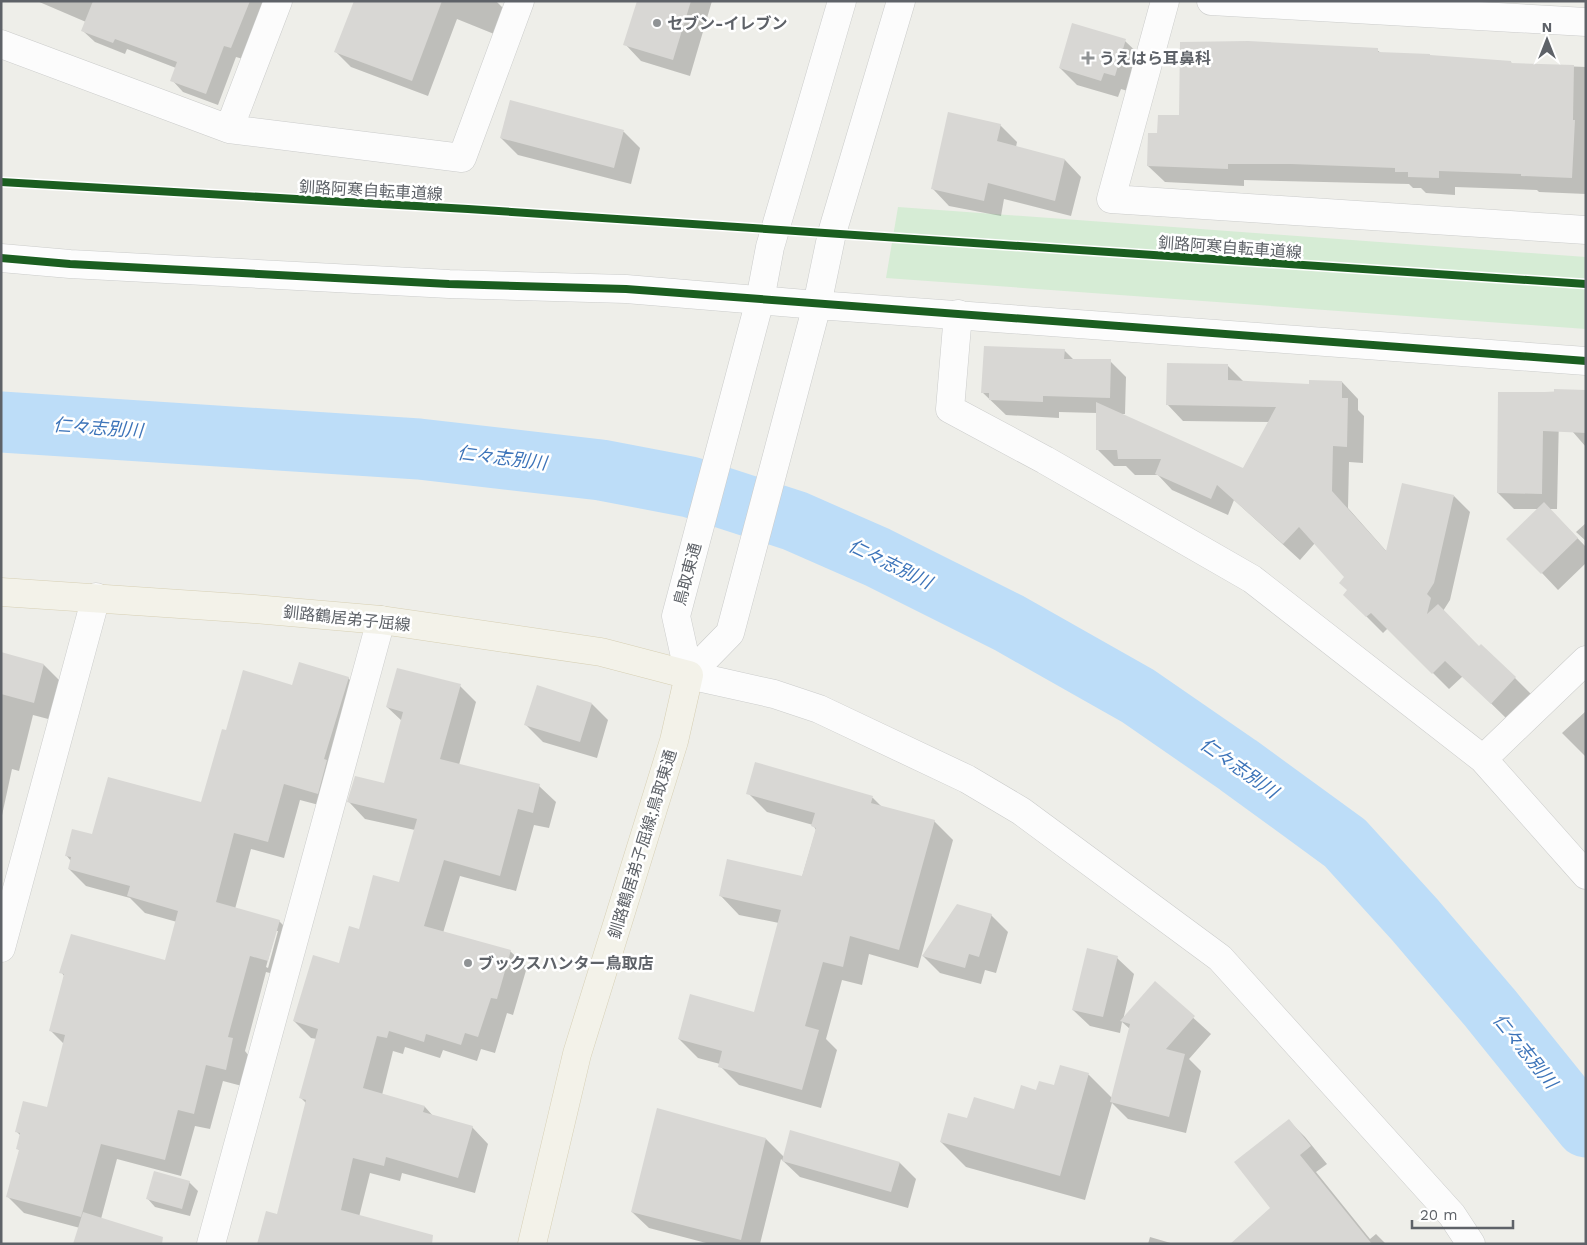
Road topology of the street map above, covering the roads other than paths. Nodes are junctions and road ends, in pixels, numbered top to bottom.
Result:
1 (278, 1) edge
2 (520, 1) edge
3 (842, 1) edge
4 (901, 1) edge
5 (1165, 1) edge
6 (1211, 1) edge
7 (1586, 22) edge
8 (1, 44) edge
9 (229, 129) junction
10 (1586, 230) edge
11 (1, 258) edge
12 (760, 300) junction
13 (817, 305) junction
14 (958, 314) junction
15 (1586, 361) edge
16 (1, 592) edge
17 (96, 597) junction
18 (381, 620) junction
19 (1586, 660) edge
20 (689, 675) junction
21 (1483, 758) junction
22 (1586, 874) edge
23 (1, 948) edge
24 (211, 1244) edge
25 (532, 1244) edge
26 (1471, 1244) edge

1 - 9 street
2 - 9 street
3 - 12 street, 鳥取東通
4 - 13 street
5 - 10 street
6 - 7 street
8 - 9 street
11 - 12 street
12 - 13 street
12 - 20 street, 鳥取東通
13 - 14 street
13 - 20 street
14 - 15 street
14 - 21 street
16 - 17 main road, 釧路鶴居弟子屈線
17 - 18 main road, 釧路鶴居弟子屈線
17 - 23 street
18 - 20 main road, 釧路鶴居弟子屈線
18 - 24 street
19 - 21 street
20 - 25 main road, 釧路鶴居弟子屈線;鳥取東通
20 - 26 street
21 - 22 street

